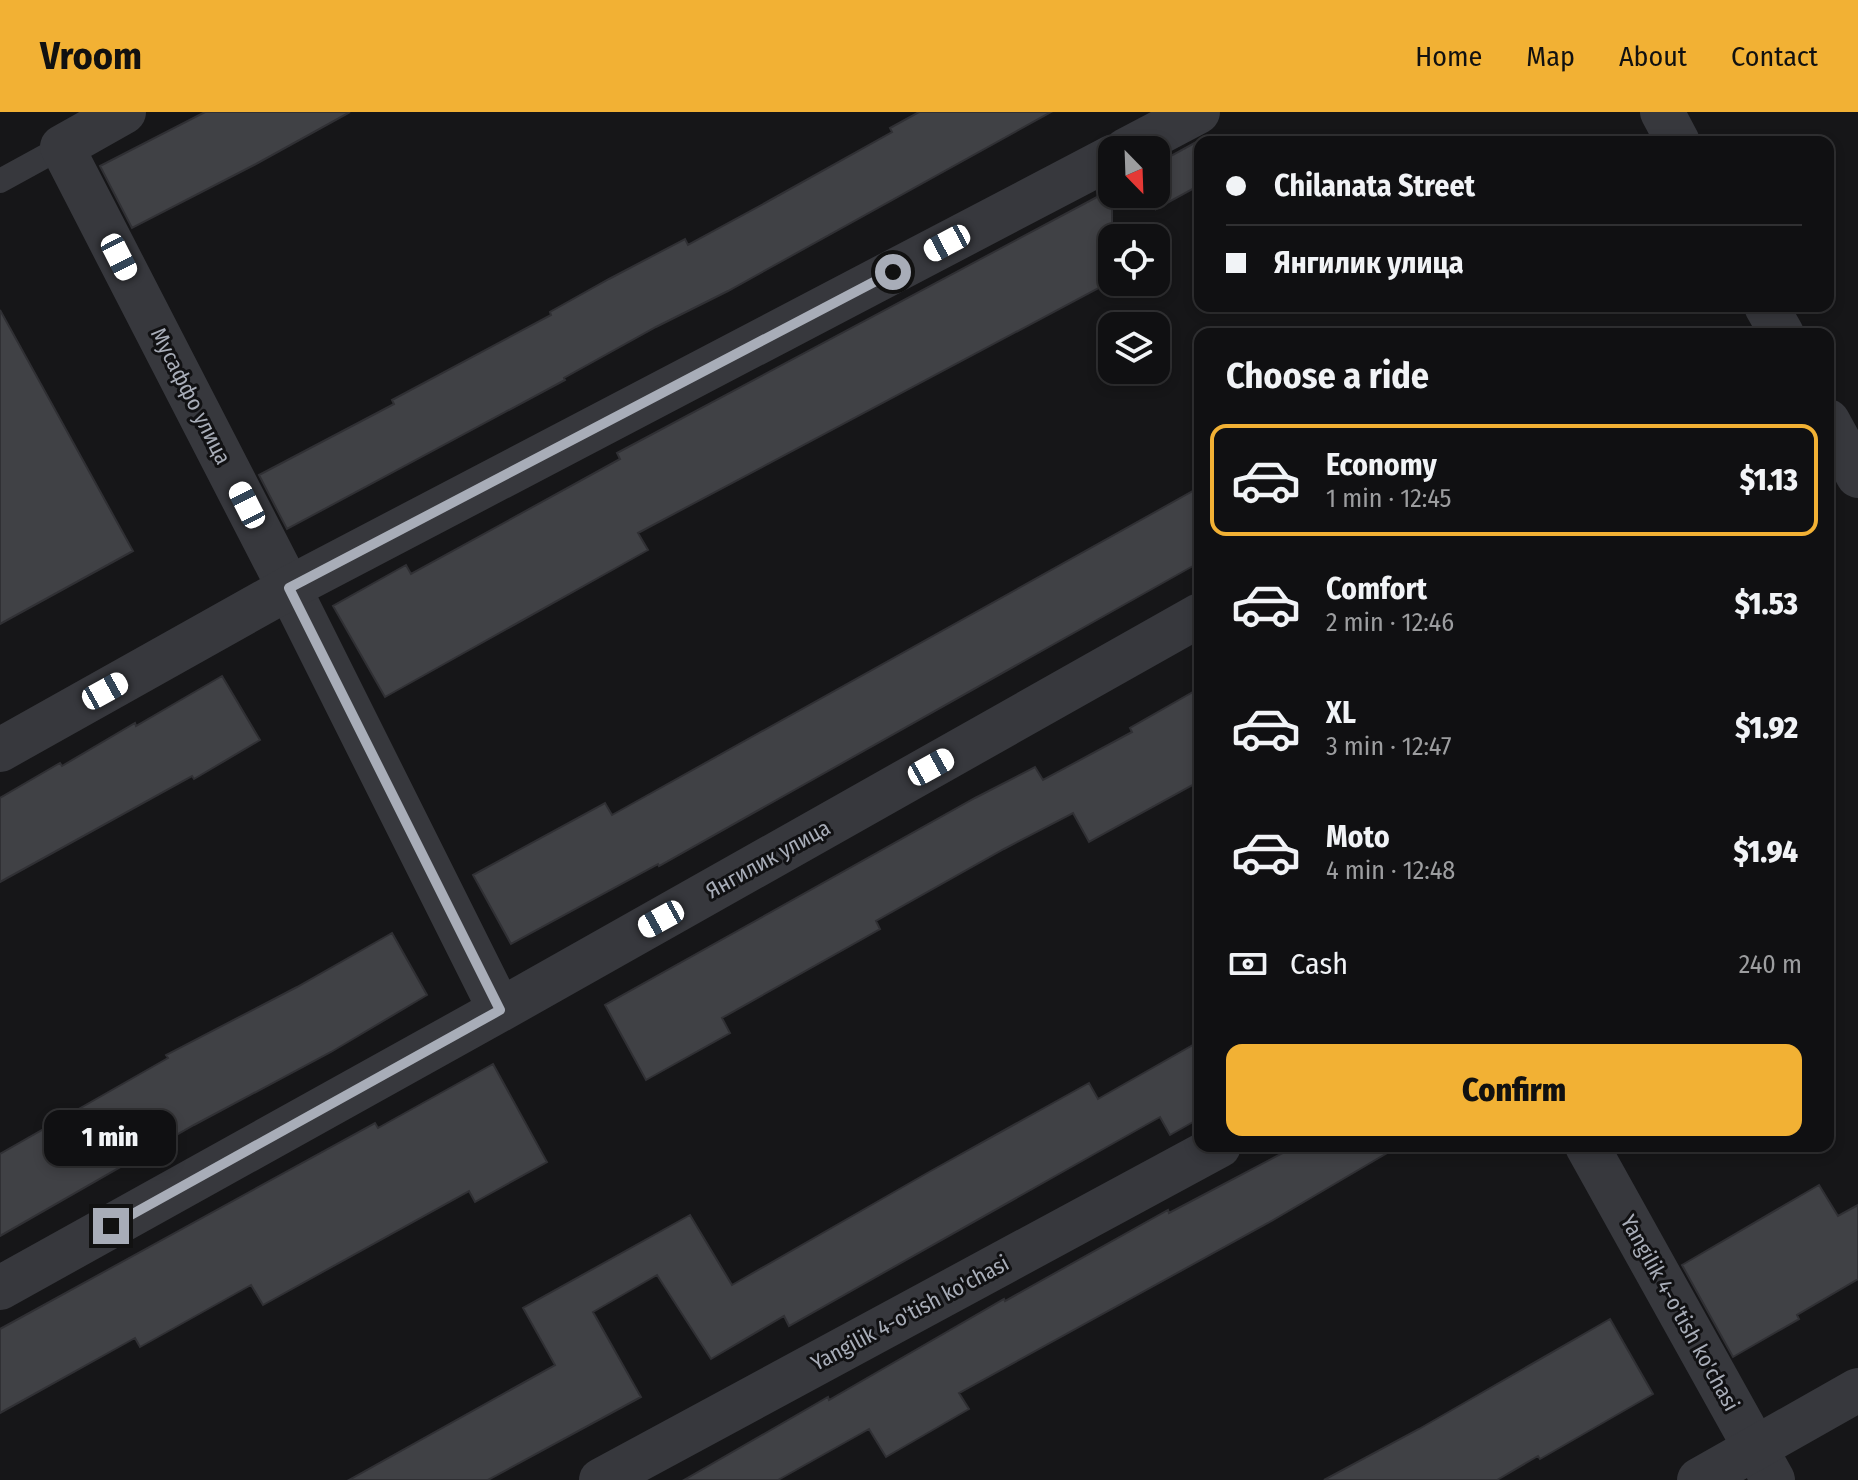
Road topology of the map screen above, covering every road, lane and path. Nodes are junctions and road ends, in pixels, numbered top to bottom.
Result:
1 (124, 112) edge
2 (1198, 112) edge
3 (1662, 112) edge
4 (1153, 136) edge
5 (1675, 136) edge
6 (62, 147) junction
7 (1098, 164) edge
8 (0, 181) edge
9 (1834, 432) edge
10 (1858, 476) edge
11 (289, 588) junction
12 (1194, 618) edge
13 (0, 750) edge
14 (500, 1010) junction
15 (1208, 1152) edge
16 (1590, 1152) edge
17 (0, 1288) edge
18 (1858, 1390) edge
19 (1764, 1464) edge
20 (601, 1480) edge
21 (1699, 1480) edge

1 - 6 street
2 - 4 street
3 - 5 street
6 - 8 lane
6 - 11 street, Мусаффо улица
7 - 11 street
9 - 10 street
11 - 13 street
11 - 14 street, Мусаффо улица
12 - 14 street, Янгилик улица
14 - 17 street, Янгилик улица
15 - 20 street, Yangilik 4-o'tish ko'chasi
16 - 19 street, Yangilik 4-o'tish ko'chasi
18 - 19 street
19 - 21 street

